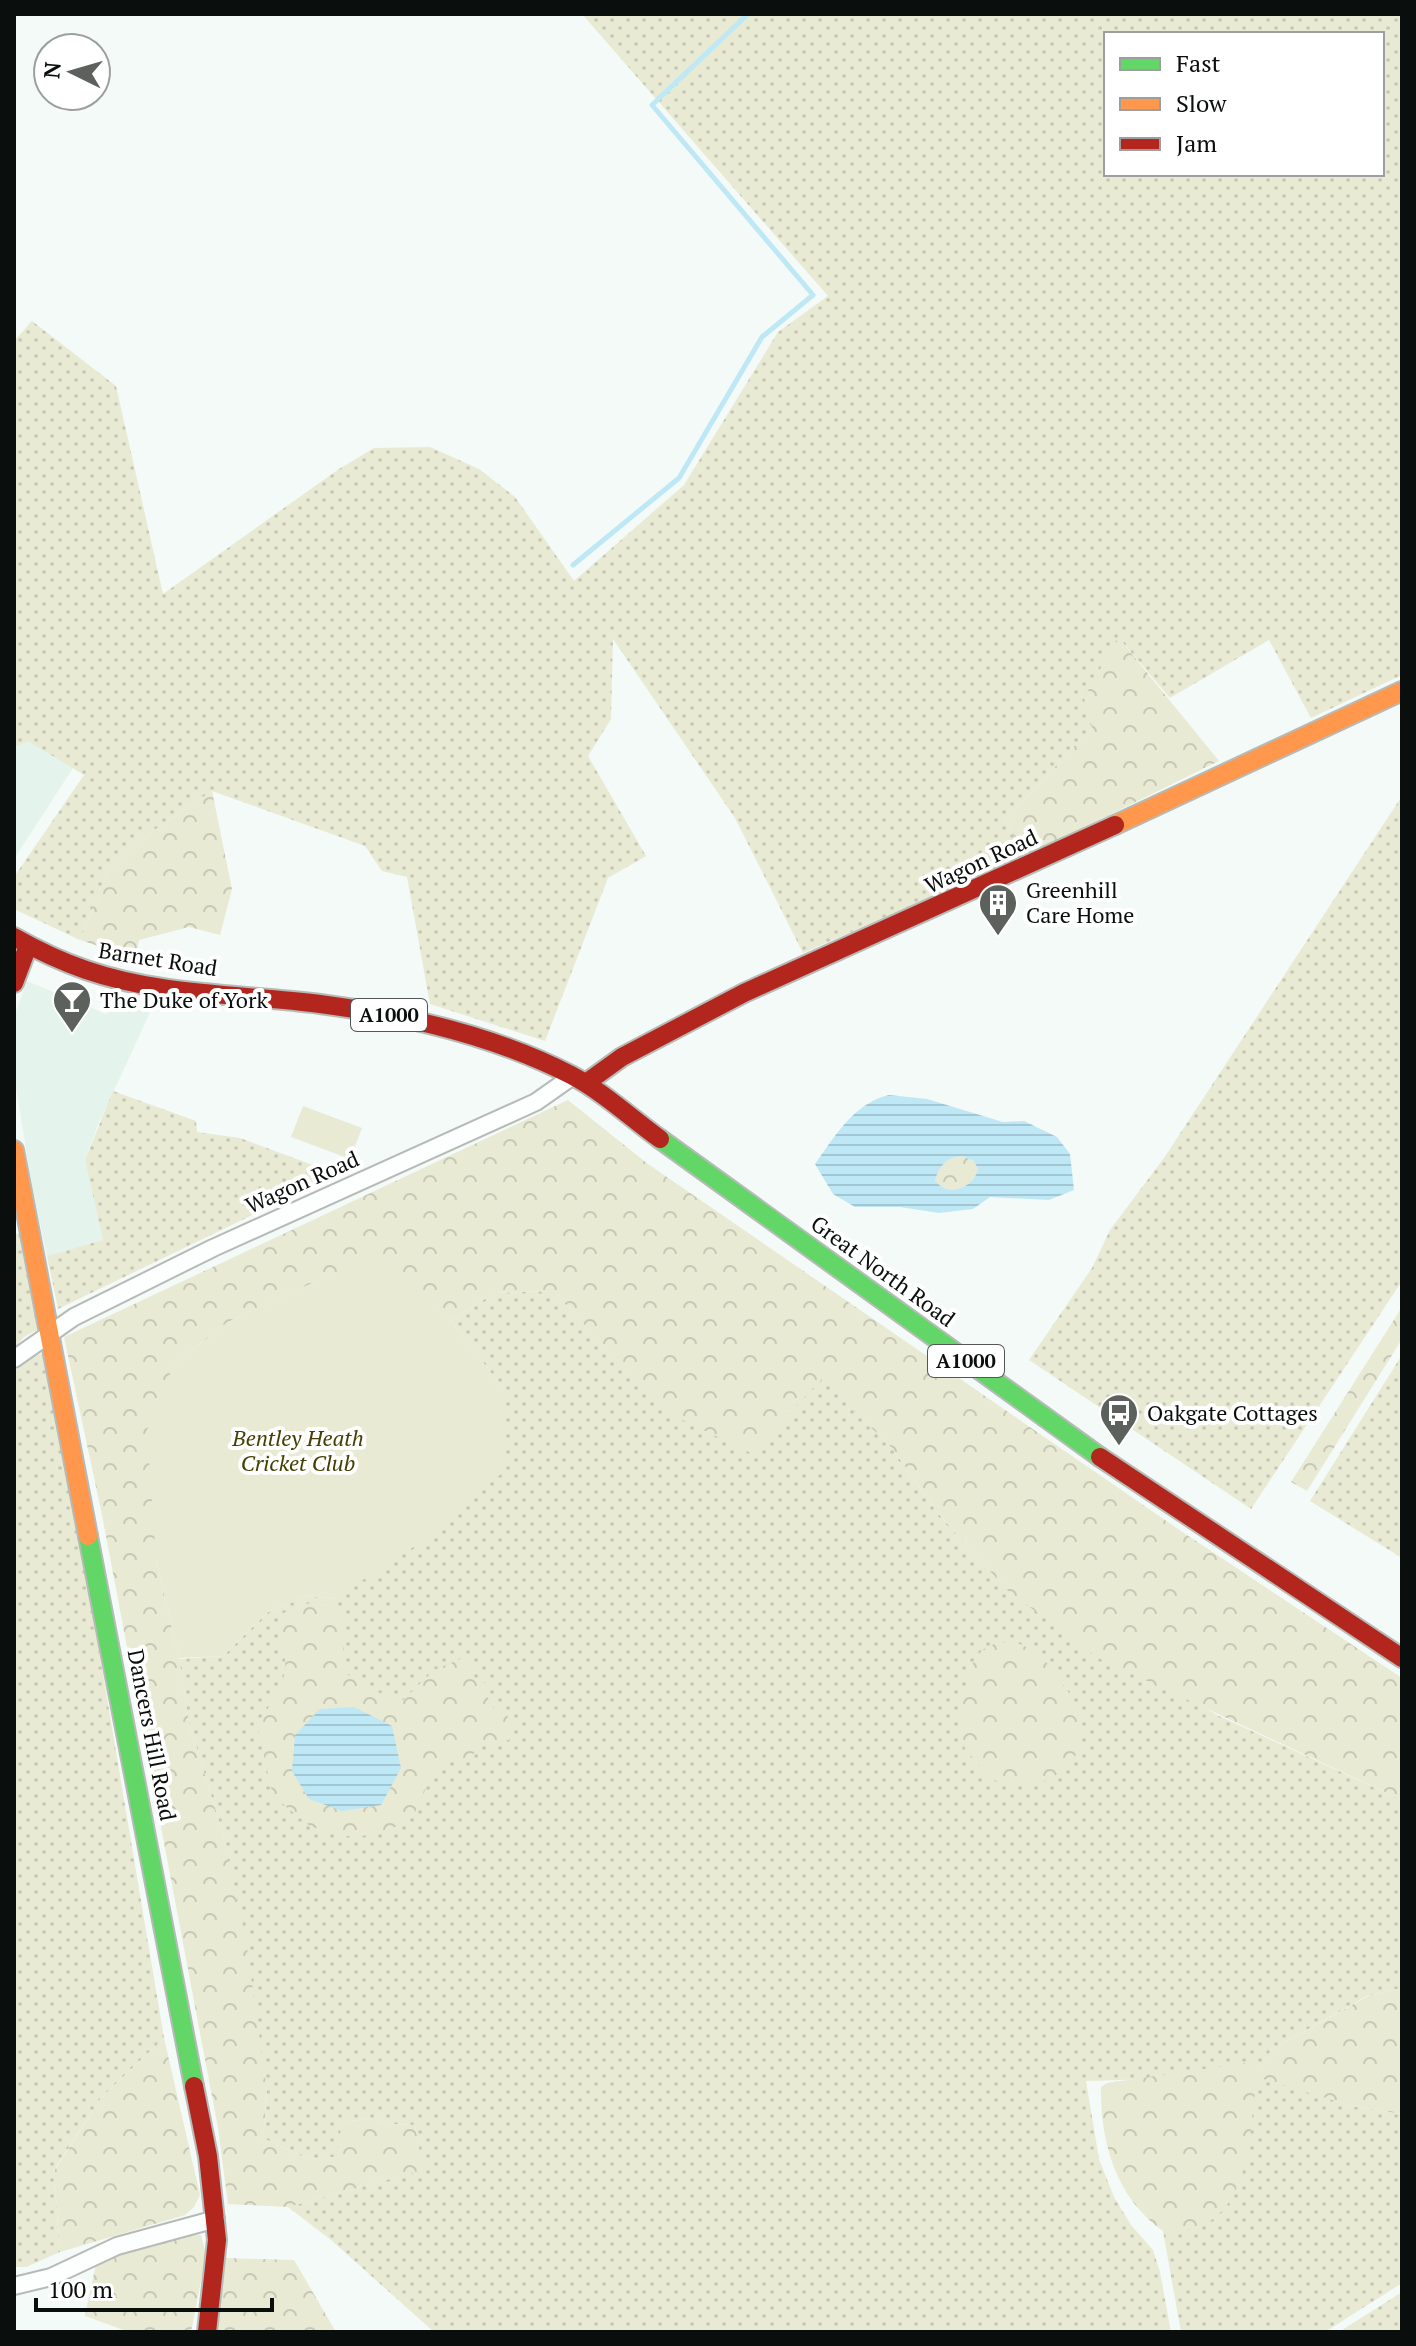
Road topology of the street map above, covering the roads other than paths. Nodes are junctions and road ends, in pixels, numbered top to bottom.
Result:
1 (1402, 691) edge
2 (21, 942) edge
3 (14, 983) edge
4 (535, 1059) joint
5 (579, 1080) junction
6 (14, 1150) edge
7 (51, 1332) junction
8 (14, 1359) edge
9 (1402, 1658) edge
10 (216, 2219) junction
11 (14, 2286) edge
12 (207, 2332) edge

1 - 5 street, Wagon Road
2 - 3 street
2 - 4 street, Barnet Road / A1000
4 - 5 street, Great North Road / A1000
5 - 7 street, Wagon Road
5 - 9 street, Great North Road / A1000
6 - 7 street, Dancers Hill Road
7 - 8 street, Wagon Road
7 - 10 street, Dancers Hill Road
10 - 11 street
10 - 12 street, Dancers Hill Road

